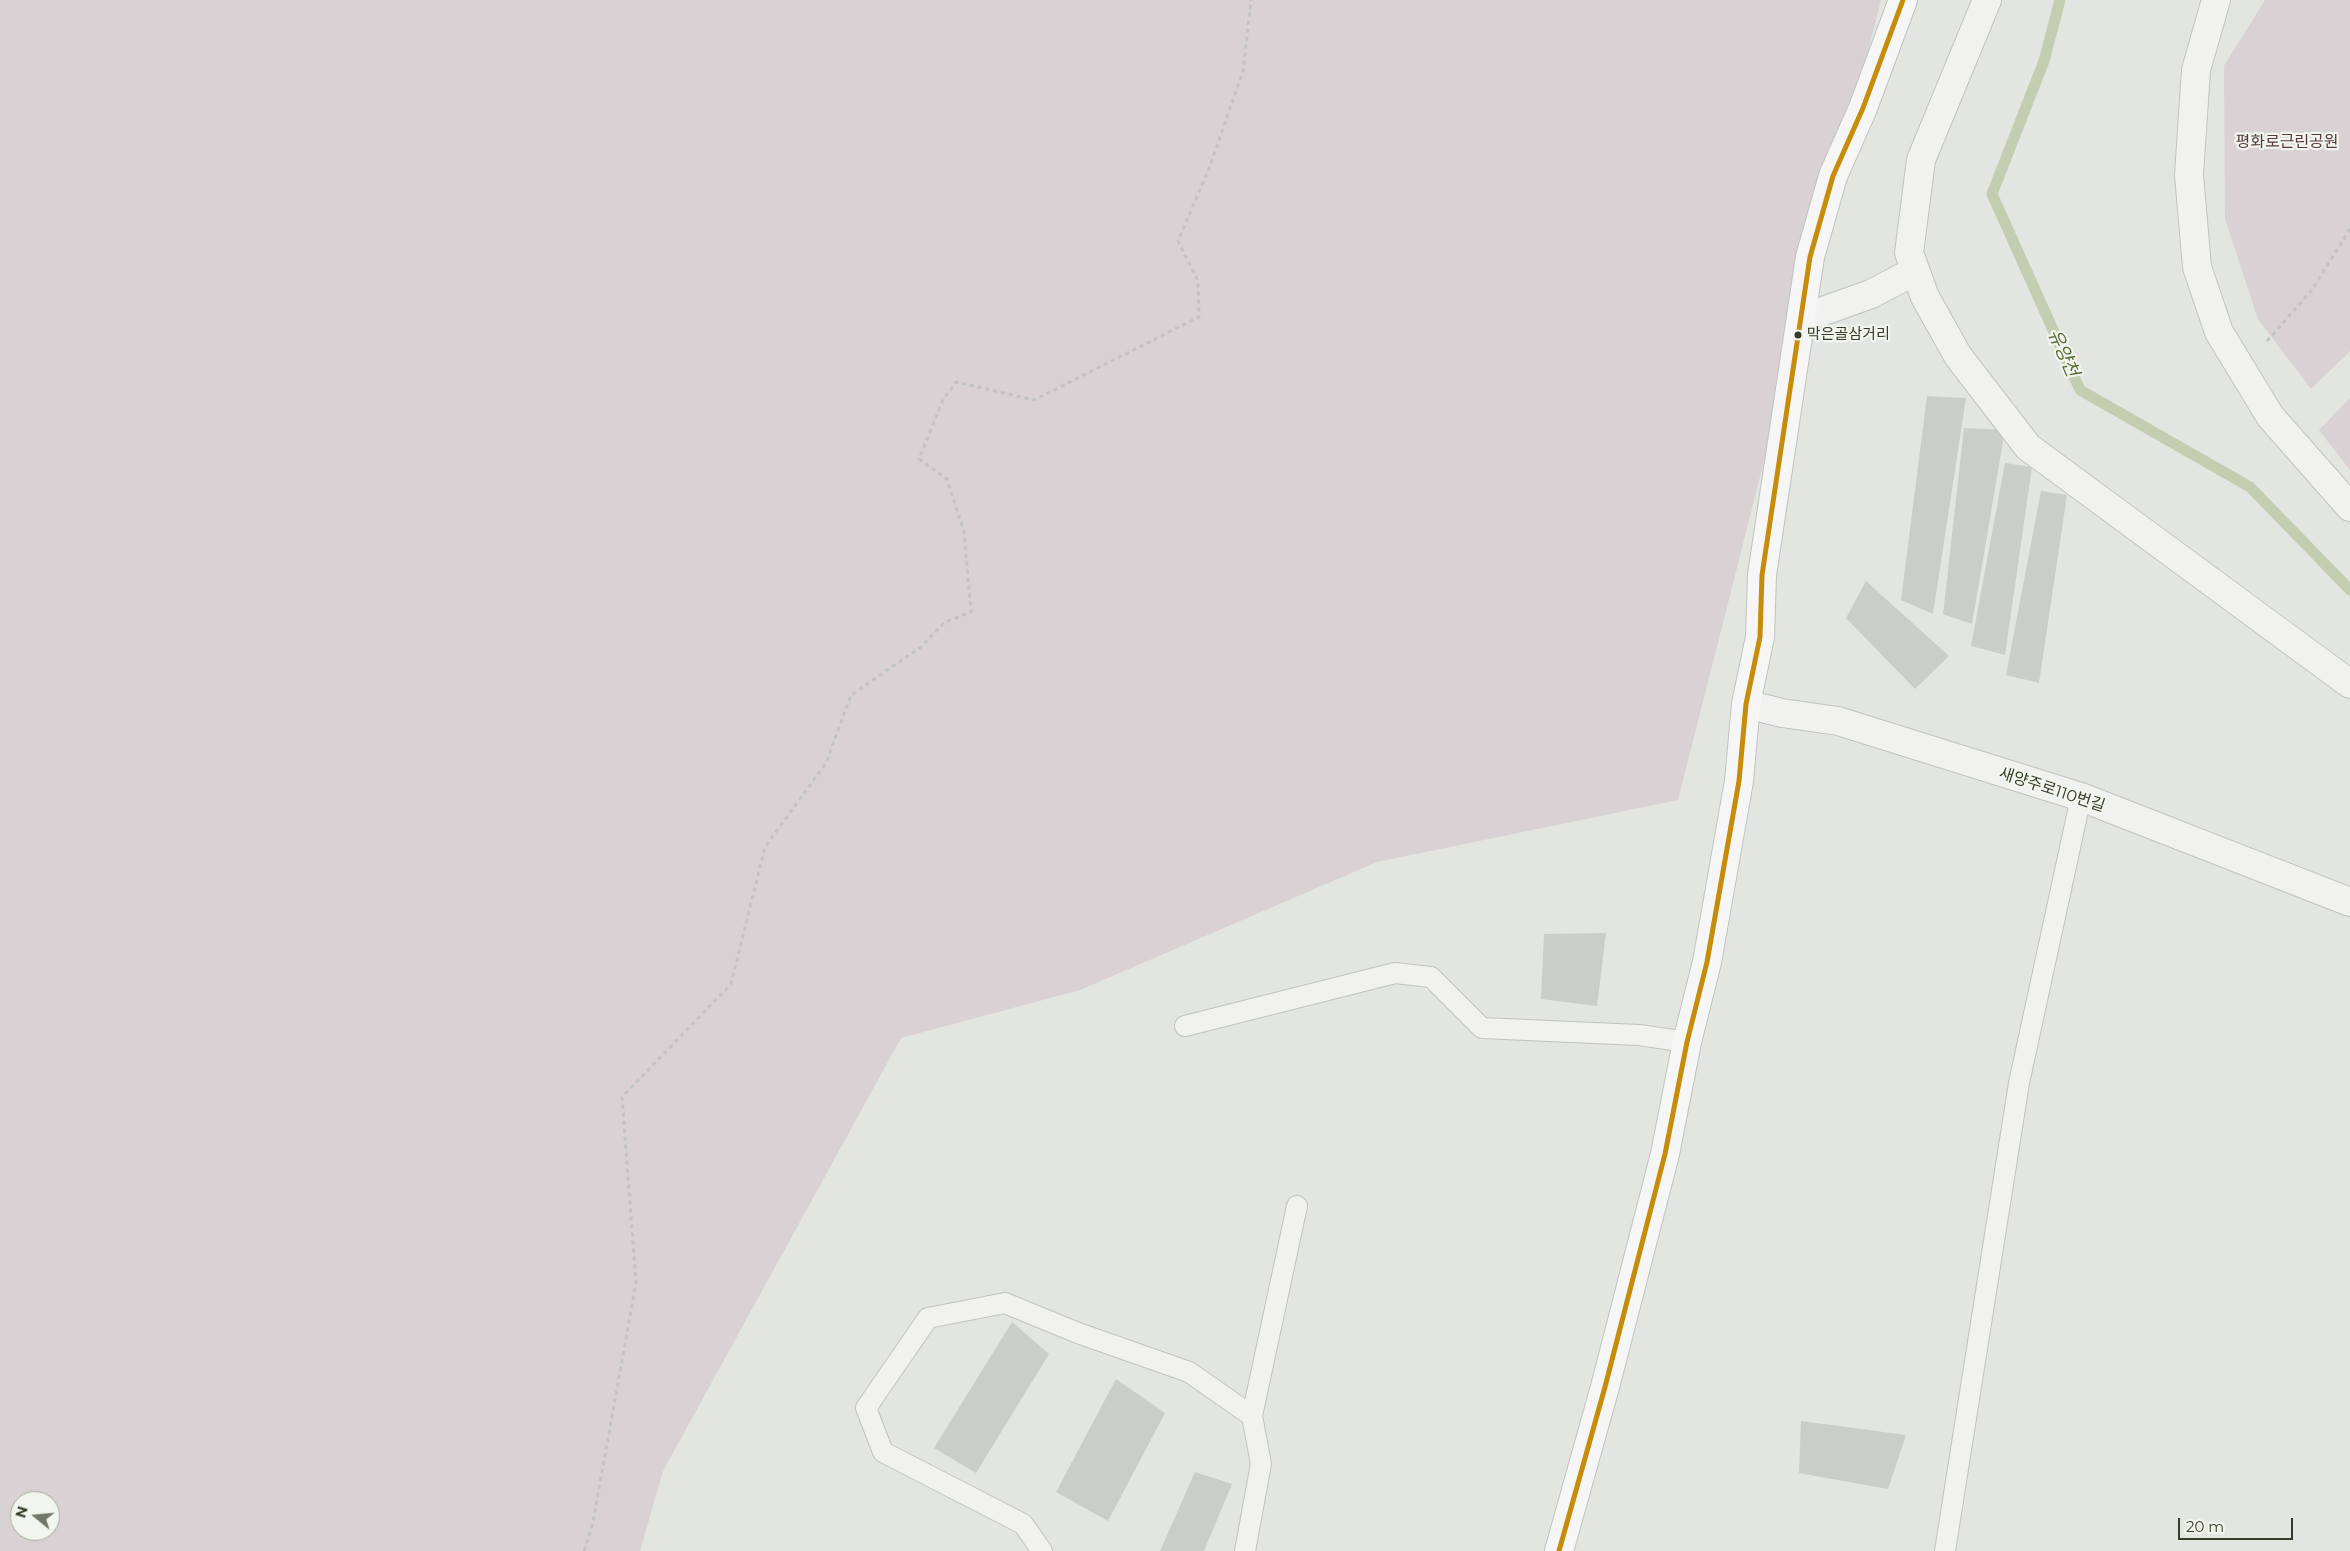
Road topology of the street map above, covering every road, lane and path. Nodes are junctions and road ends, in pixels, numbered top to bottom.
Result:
1 (1251, 0) edge
2 (1903, 0) edge
3 (1986, 0) edge
4 (2216, 0) edge
5 (2350, 229) edge
6 (1916, 270) junction
7 (1801, 319) junction
8 (2267, 341) dead end
9 (2350, 507) edge
10 (2350, 684) edge
11 (1746, 704) junction
12 (2080, 797) junction
13 (2350, 902) edge
14 (1185, 1026) dead end
15 (1687, 1042) junction
16 (1297, 1206) dead end
17 (1252, 1416) junction
18 (584, 1551) edge
19 (1042, 1551) edge
20 (1245, 1551) edge
21 (1559, 1551) edge
22 (1945, 1551) edge

1 - 18 path
2 - 7 main road
3 - 6 street
4 - 9 street
5 - 8 path
6 - 7 street
6 - 10 street
7 - 11 main road
11 - 12 street, 새양주로110번길
11 - 15 main road
12 - 13 street, 새양주로110번길
12 - 22 lane
14 - 15 lane
15 - 21 main road
16 - 17 lane
17 - 19 lane
17 - 20 lane

